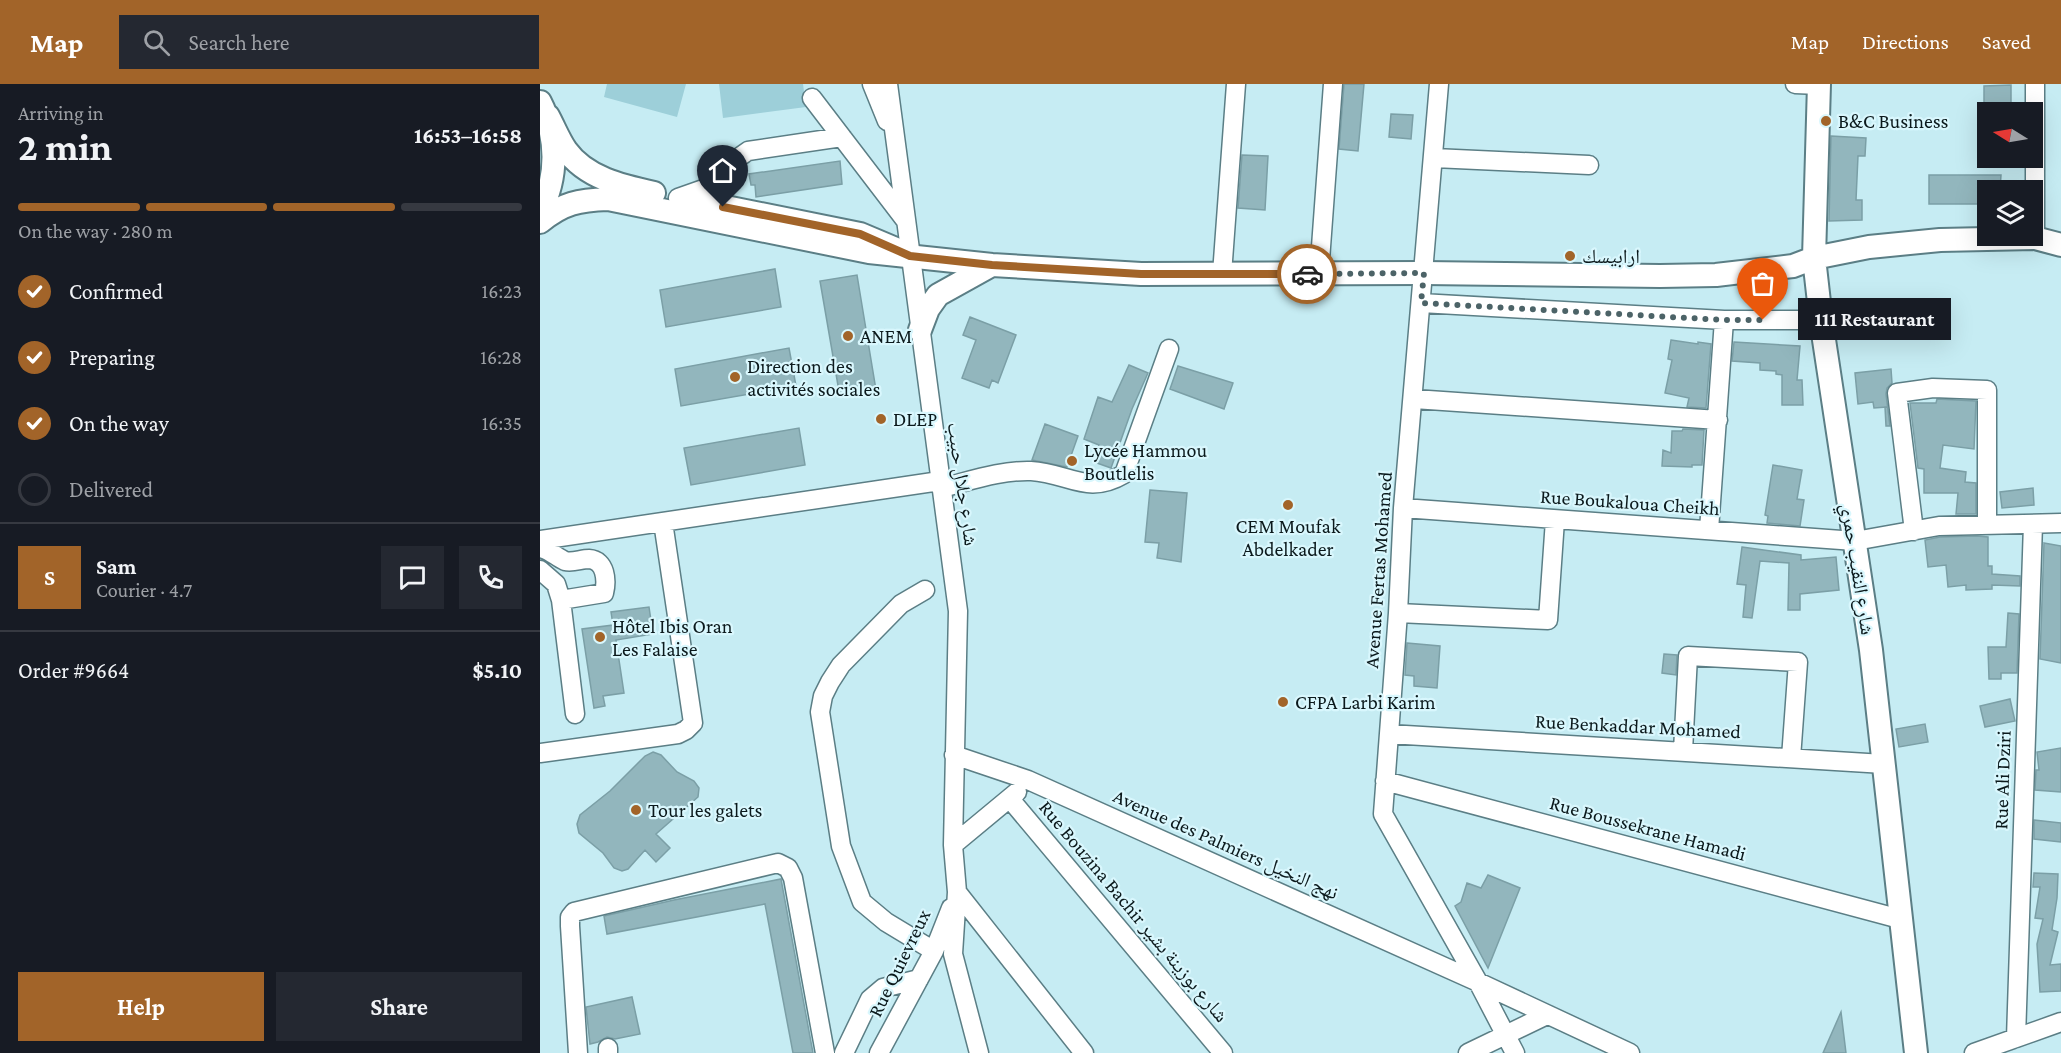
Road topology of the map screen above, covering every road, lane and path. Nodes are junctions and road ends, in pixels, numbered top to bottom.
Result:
1 (872, 84) edge
2 (888, 84) edge
3 (1236, 84) edge
4 (1333, 84) edge
5 (1439, 84) edge
6 (1795, 84) edge
7 (2035, 84) edge
8 (1819, 85) edge
9 (812, 98) dead end
10 (544, 109) edge
11 (842, 137) junction
12 (897, 145) junction
13 (1434, 158) junction
14 (1589, 165) dead end
15 (2035, 180) edge
16 (678, 198) junction
17 (540, 212) edge
18 (540, 222) edge
19 (907, 222) junction
20 (1977, 239) edge
21 (2043, 240) edge
22 (2061, 245) edge
23 (910, 256) junction
24 (1814, 258) junction
25 (992, 265) junction
26 (1424, 273) junction
27 (1222, 274) junction
28 (1319, 274) junction
29 (1421, 303) junction
30 (1724, 320) junction
31 (1821, 320) junction
32 (920, 330) junction
33 (1169, 349) dead end
34 (1414, 399) junction
35 (1718, 420) junction
36 (940, 484) junction
37 (1403, 508) junction
38 (1555, 520) junction
39 (663, 522) junction
40 (2061, 523) edge
41 (2032, 524) junction
42 (1987, 525) junction
43 (1708, 530) junction
44 (1914, 531) junction
45 (540, 540) edge
46 (1855, 541) junction
47 (540, 548) edge
48 (568, 562) junction
49 (540, 570) edge
50 (925, 590) dead end
51 (559, 592) junction
52 (1398, 614) junction
53 (575, 714) dead end
54 (1389, 734) junction
55 (1683, 751) junction
56 (540, 753) edge
57 (954, 754) junction
58 (1791, 758) junction
59 (1884, 764) junction
60 (1028, 780) junction
61 (1385, 781) junction
62 (1010, 799) junction
63 (953, 845) junction
64 (957, 892) junction
65 (1900, 919) junction
66 (934, 951) junction
67 (919, 979) junction
68 (1478, 982) junction
69 (1547, 1014) junction
70 (2061, 1022) edge
71 (1505, 1034) junction
72 (2016, 1038) junction
73 (1078, 1051) edge
74 (578, 1053) edge
75 (825, 1053) edge
76 (844, 1053) edge
77 (879, 1053) edge
78 (979, 1053) edge
79 (1223, 1053) edge
80 (1468, 1053) edge
81 (1515, 1053) edge
82 (1630, 1053) edge
83 (1916, 1053) edge
84 (1974, 1053) edge

1 - 12 street
2 - 12 street, شارع جلال حبيب
3 - 27 street
4 - 28 street
5 - 13 street, Avenue Fertas Mohamed
6 - 8 street
7 - 15 street
8 - 24 main road, شارع النقيب حمري
9 - 11 street
10 - 16 main road
10 - 17 main road
11 - 16 street
11 - 19 street
12 - 19 street, شارع جلال حبيب
13 - 14 street
13 - 26 street, Avenue Fertas Mohamed
16 - 23 main road
18 - 23 main road
19 - 23 street, شارع جلال حبيب
20 - 24 main road
21 - 22 main road
23 - 25 main road
23 - 32 street, شارع جلال حبيب
24 - 26 main road
24 - 31 main road, شارع النقيب حمري
25 - 27 main road
25 - 32 main road
26 - 28 main road
26 - 29 street, Avenue Fertas Mohamed
27 - 28 main road
29 - 30 street
29 - 34 street, Avenue Fertas Mohamed
30 - 31 street
30 - 35 street
31 - 46 main road, شارع النقيب حمري
32 - 36 street, شارع جلال حبيب
33 - 36 street
34 - 35 street
34 - 37 street, Avenue Fertas Mohamed
35 - 43 street
36 - 39 street
36 - 57 street, شارع جلال حبيب
37 - 38 street, Rue Boukaloua Cheikh
37 - 52 street, Avenue Fertas Mohamed
38 - 43 street, Rue Boukaloua Cheikh
38 - 52 street
39 - 45 street
39 - 56 street
40 - 41 street, Rue Boukaloua Cheikh
41 - 42 street, Rue Boukaloua Cheikh
41 - 72 street, Rue Ali Dziri
42 - 44 street, Rue Boukaloua Cheikh
42 - 44 street
43 - 46 street, Rue Boukaloua Cheikh
44 - 46 street, Rue Boukaloua Cheikh
46 - 59 main road, شارع النقيب حمري
47 - 48 street
48 - 51 street
48 - 51 street
49 - 51 street
50 - 66 street
51 - 53 street
52 - 54 street, Avenue Fertas Mohamed
54 - 55 street, Rue Benkaddar Mohamed
54 - 61 street, Avenue Fertas Mohamed
55 - 58 street, Rue Benkaddar Mohamed
55 - 58 street
57 - 60 street, Avenue des Palmiers نهج النخيل
57 - 63 street, شارع جلال حبيب
58 - 59 street, Rue Benkaddar Mohamed
59 - 65 main road, شارع النقيب حمري
60 - 62 street
60 - 68 street, Avenue des Palmiers نهج النخيل
61 - 65 street, Rue Boussekrane Hamadi
61 - 68 street, Avenue Fertas Mohamed
62 - 63 street
62 - 79 street, Rue Bouzina Bachir شارع بوزينة بشير
63 - 64 street, شارع جلال حبيب
64 - 66 street, Rue Quievreux
64 - 73 street
64 - 78 street, شارع جلال حبيب
65 - 83 main road, شارع النقيب حمري
66 - 67 street, Rue Quievreux
67 - 76 street
67 - 77 street, Rue Quievreux
68 - 69 street, Avenue des Palmiers نهج النخيل
68 - 71 street, Avenue Fertas Mohamed
69 - 71 street
69 - 82 street, Avenue des Palmiers نهج النخيل
70 - 72 street
71 - 80 street
71 - 81 street, Avenue Fertas Mohamed
72 - 84 street
74 - 75 street

